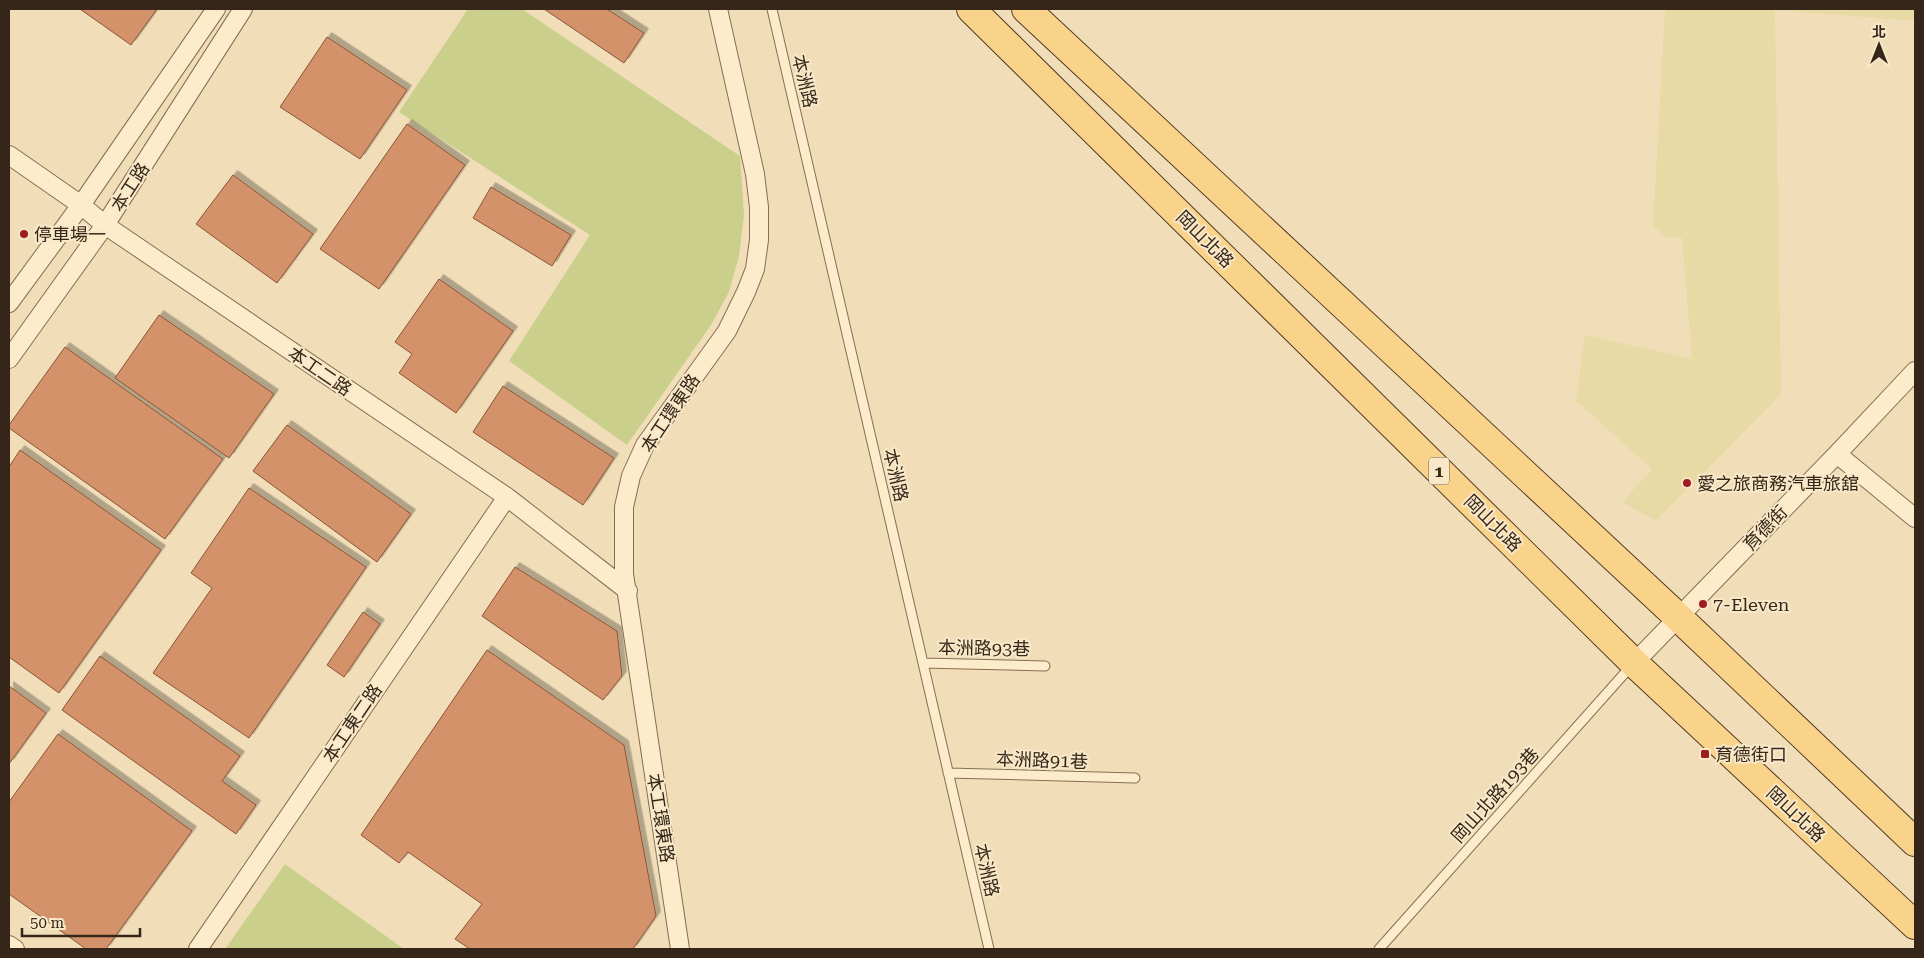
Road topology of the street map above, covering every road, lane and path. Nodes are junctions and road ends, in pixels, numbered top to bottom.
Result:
1 (216, 9) edge
2 (243, 9) edge
3 (718, 9) edge
4 (772, 9) edge
5 (971, 9) edge
6 (1026, 9) edge
7 (9, 155) edge
8 (81, 204) junction
9 (105, 225) junction
10 (9, 303) edge
11 (9, 359) edge
12 (1915, 371) edge
13 (1837, 454) junction
14 (507, 497) junction
15 (1915, 518) edge
16 (628, 591) junction
17 (1678, 617) junction
18 (923, 663) junction
19 (1634, 663) junction
20 (1045, 666) dead end
21 (948, 773) junction
22 (1135, 778) dead end
23 (1915, 842) edge
24 (1915, 925) edge
25 (9, 945) edge
26 (15, 949) edge
27 (198, 949) edge
28 (680, 949) edge
29 (989, 949) edge
30 (1379, 949) edge

1 - 8 street, 本工路
2 - 9 street, 本工路
3 - 16 street, 本工環東路
4 - 18 lane, 本洲路
5 - 19 main road, 岡山北路 / 1
6 - 17 main road
7 - 8 street, 本工二路
8 - 9 street, 本工二路
8 - 10 street, 本工路
9 - 11 street, 本工路
9 - 14 street, 本工二路
12 - 13 street, 育德街
13 - 15 street
13 - 17 street, 育德街
14 - 16 street, 本工二路
14 - 27 street, 本工東二路
16 - 28 street, 本工環東路
17 - 19 street, 育德街
17 - 23 main road
18 - 20 lane, 本洲路93巷
18 - 21 lane, 本洲路
19 - 24 main road, 岡山北路 / 1
19 - 30 lane, 岡山北路193巷
21 - 22 lane, 本洲路91巷
21 - 29 lane, 本洲路
25 - 26 street

